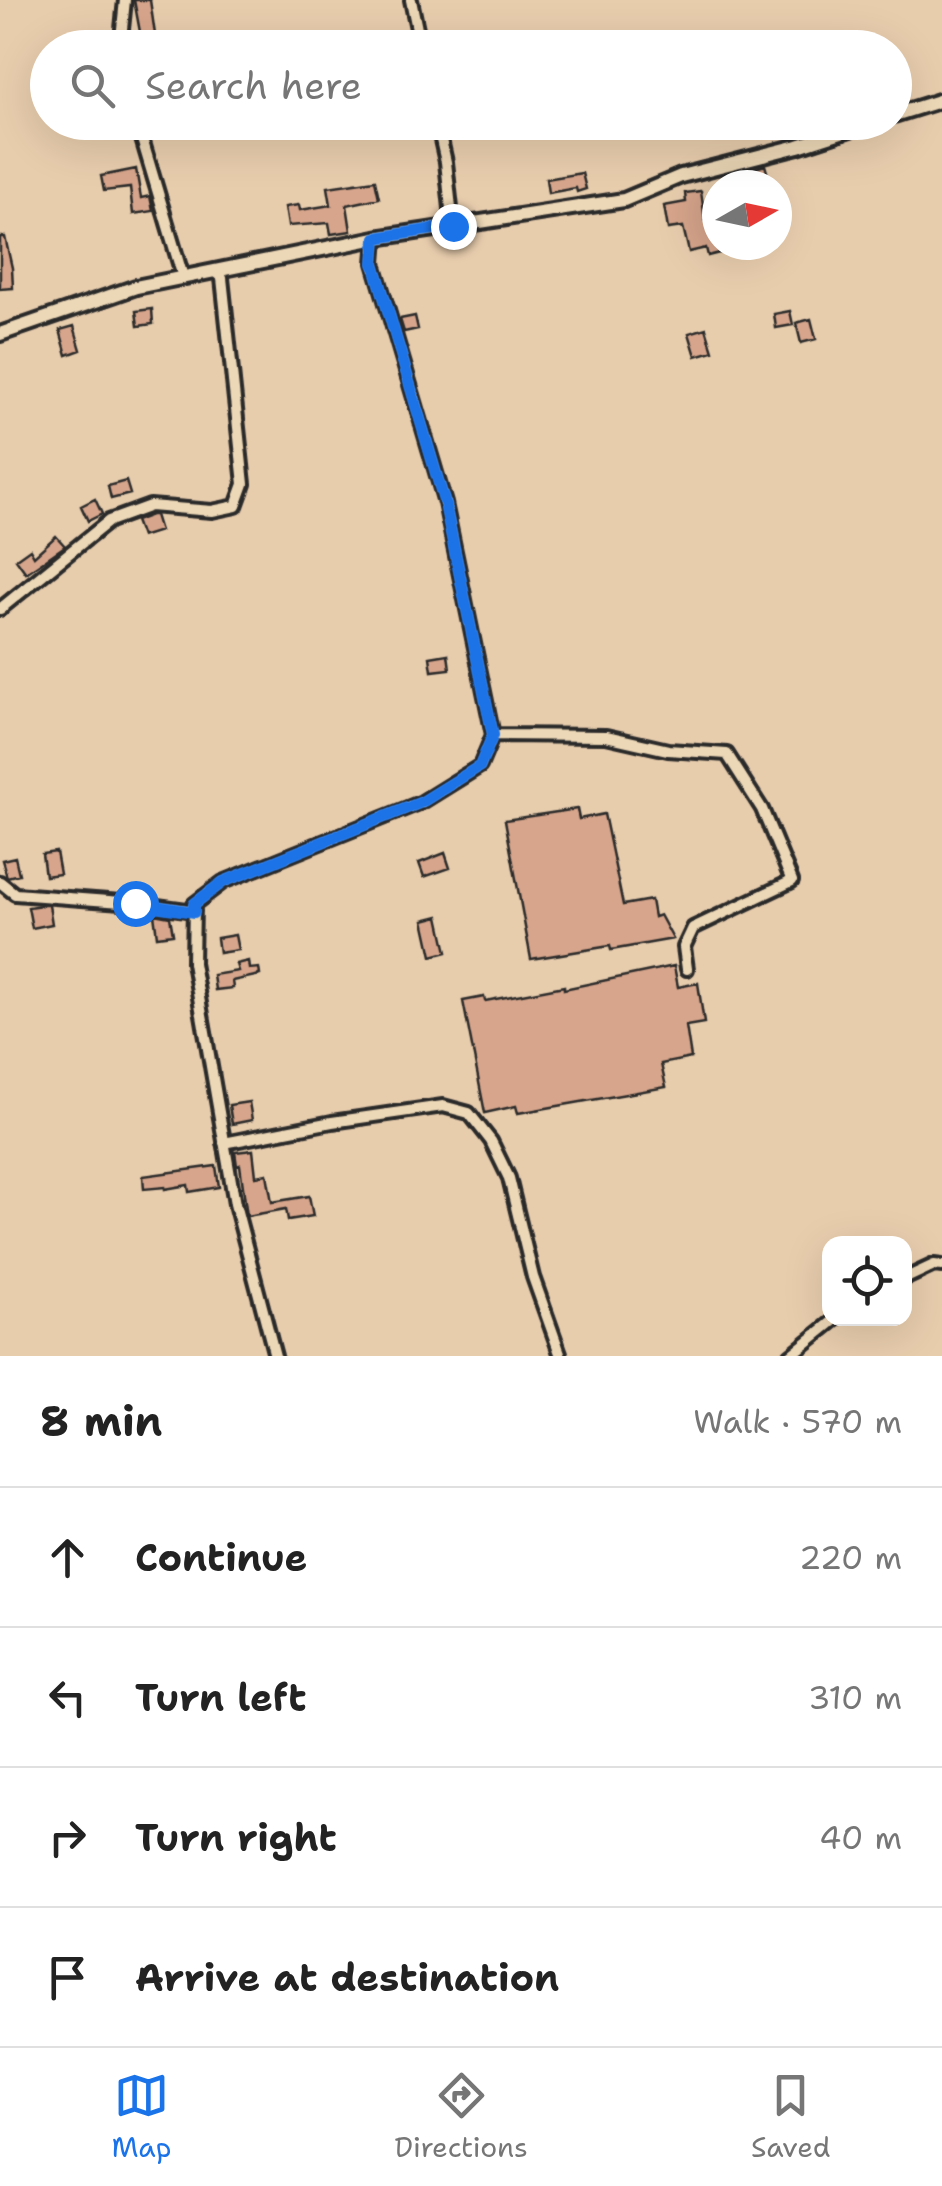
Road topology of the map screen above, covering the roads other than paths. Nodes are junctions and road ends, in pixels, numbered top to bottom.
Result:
1 (125, 0) edge
2 (411, 0) edge
3 (122, 30) edge
4 (417, 30) edge
5 (942, 100) edge
6 (912, 110) edge
7 (141, 140) edge
8 (442, 140) edge
9 (816, 140) edge
10 (453, 226) junction
11 (376, 238) junction
12 (214, 271) junction
13 (183, 277) junction
14 (0, 334) edge
15 (0, 609) edge
16 (493, 735) junction
17 (0, 882) edge
18 (194, 912) junction
19 (687, 969) dead end
20 (224, 1143) junction
21 (942, 1266) edge
22 (912, 1275) edge
23 (827, 1326) edge
24 (276, 1356) edge
25 (561, 1356) edge
26 (790, 1356) edge

1 - 3 street
2 - 4 street
5 - 6 street
7 - 13 street
8 - 10 street
9 - 10 street
10 - 11 street
11 - 12 street
11 - 16 street
12 - 13 street
12 - 15 street
13 - 14 street
16 - 18 street
16 - 19 street
17 - 18 street
18 - 20 street
20 - 24 street
20 - 25 street
21 - 22 street
23 - 26 street

